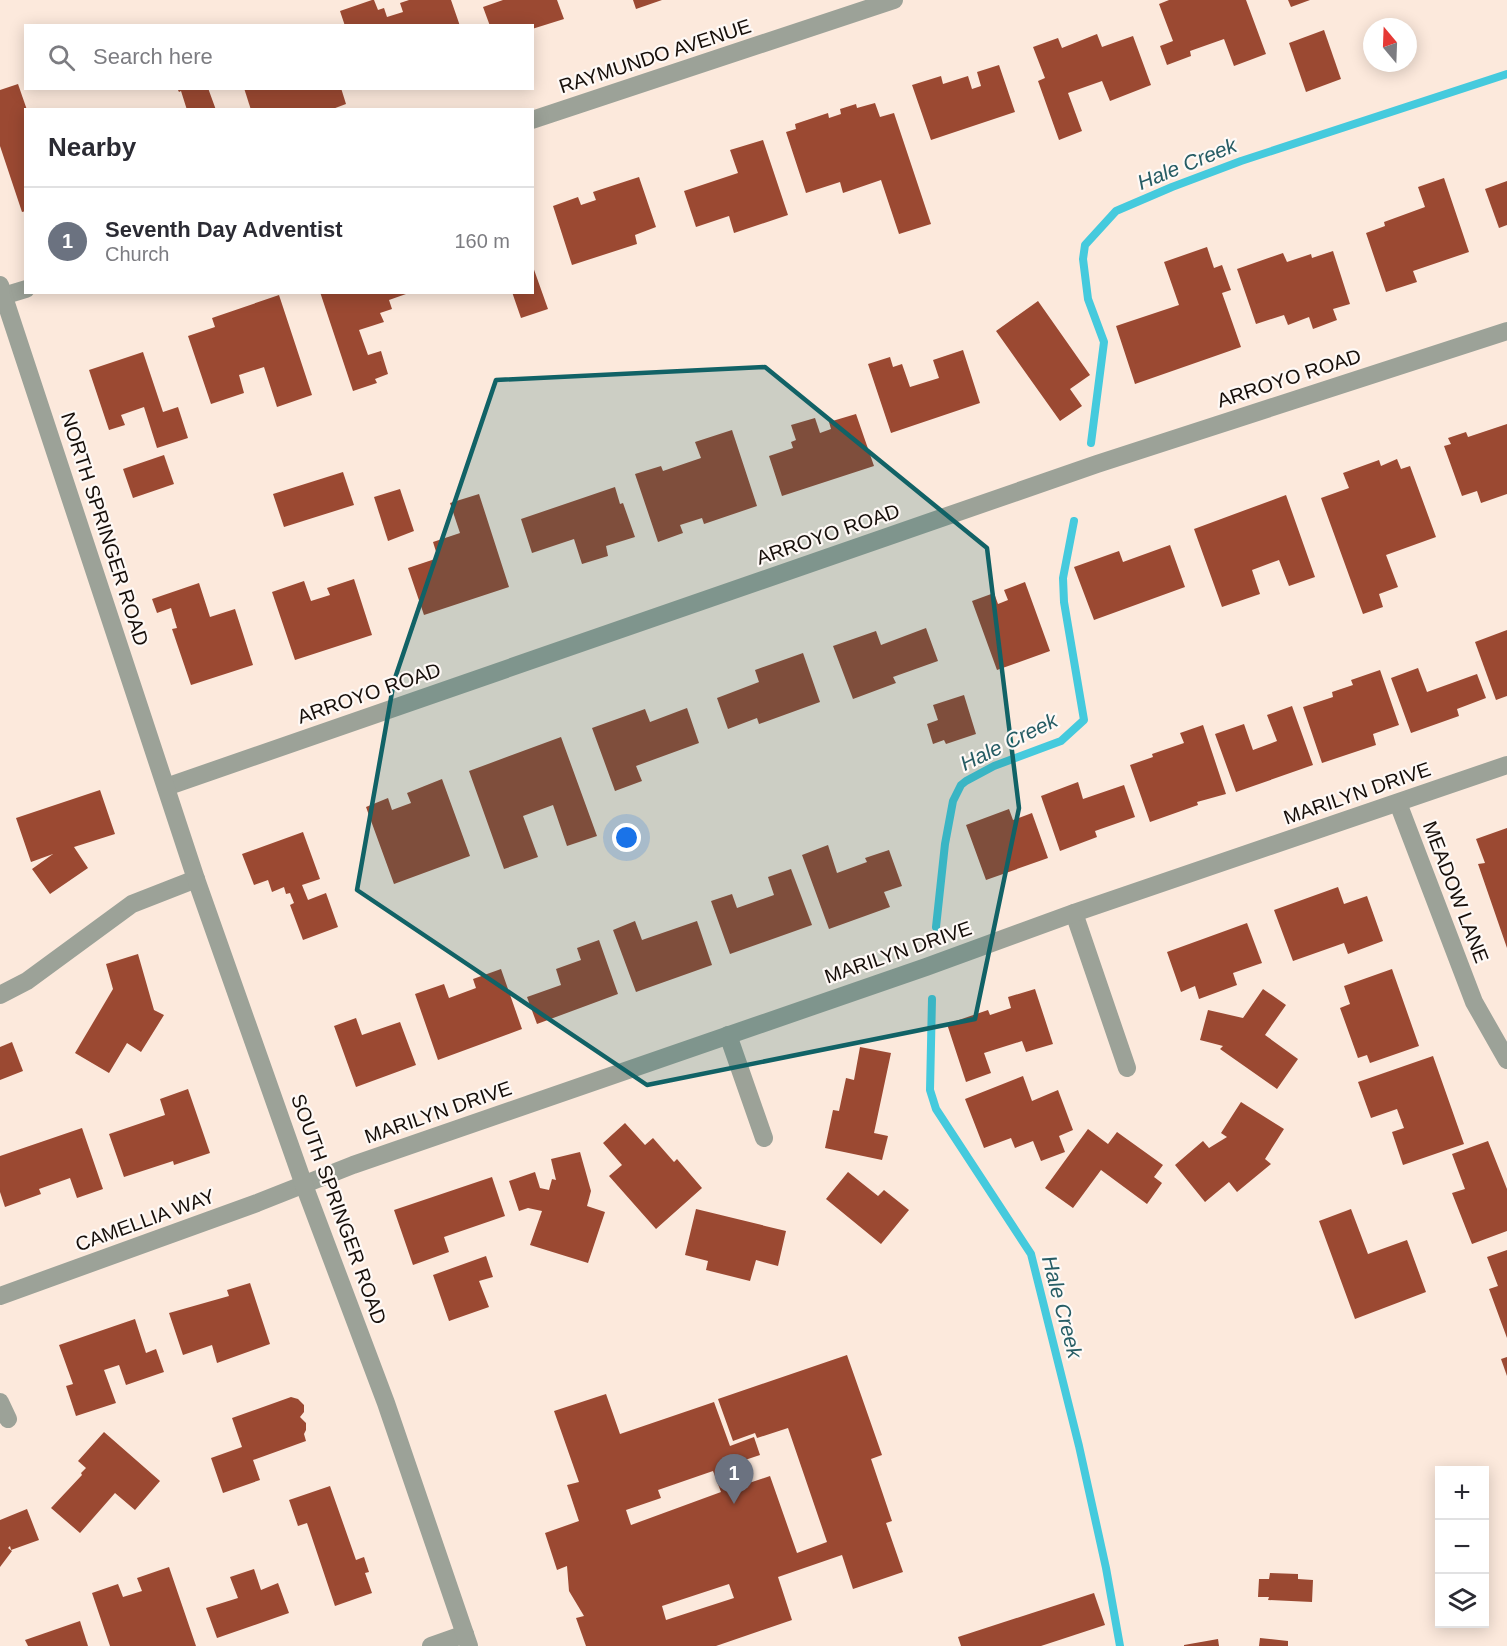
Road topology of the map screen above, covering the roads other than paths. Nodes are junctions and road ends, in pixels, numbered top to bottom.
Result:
1 (894, 0) edge
2 (534, 119) edge
3 (24, 289) edge
4 (2, 291) edge
5 (1507, 331) edge
6 (1507, 765) edge
7 (166, 787) junction
8 (1398, 803) junction
9 (196, 879) junction
10 (1074, 913) junction
11 (0, 995) edge
12 (728, 1035) junction
13 (1507, 1060) edge
14 (1127, 1068) dead end
15 (764, 1138) dead end
16 (304, 1185) junction
17 (0, 1296) edge
18 (467, 1640) edge
19 (431, 1646) edge

1 - 2 street, RAYMUNDO AVENUE
3 - 4 street
4 - 7 street, NORTH SPRINGER ROAD
5 - 7 street, ARROYO ROAD
6 - 8 street, MARILYN DRIVE
7 - 9 street, SOUTH SPRINGER ROAD
8 - 10 street, MARILYN DRIVE
8 - 13 street, MEADOW LANE
9 - 11 street
9 - 16 street, SOUTH SPRINGER ROAD
10 - 12 street, MARILYN DRIVE
10 - 14 street
12 - 15 street
12 - 16 street, MARILYN DRIVE
16 - 17 street, CAMELLIA WAY
16 - 18 street, SOUTH SPRINGER ROAD
18 - 19 street

